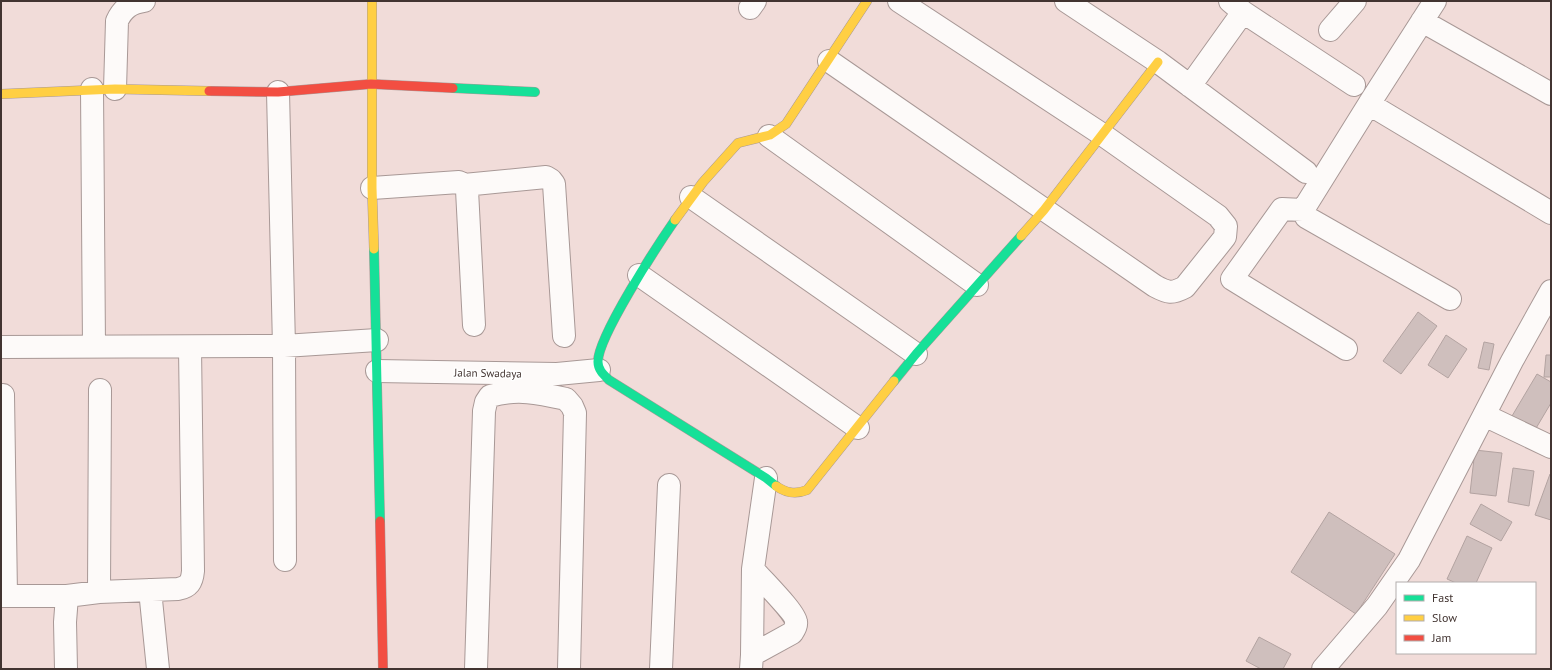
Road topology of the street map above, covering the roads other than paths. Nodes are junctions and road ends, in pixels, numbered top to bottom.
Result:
1 (144, 1) edge
2 (372, 1) edge
3 (867, 1) edge
4 (898, 1) edge
5 (1066, 1) edge
6 (1355, 1) edge
7 (1435, 1) edge
8 (1237, 6) edge
9 (1422, 21) junction
10 (1330, 30) dead end
11 (828, 61) junction
12 (1158, 62) junction
13 (371, 84) junction
14 (1354, 85) dead end
15 (1190, 86) junction
16 (92, 89) junction
17 (115, 89) junction
18 (278, 92) junction
19 (535, 92) dead end
20 (1, 94) edge
21 (1551, 94) edge
22 (1369, 104) junction
23 (1103, 135) junction
24 (769, 136) junction
25 (1306, 172) dead end
26 (464, 185) junction
27 (372, 188) junction
28 (690, 197) junction
29 (1044, 210) junction
30 (1303, 210) junction
31 (1551, 214) edge
32 (639, 275) junction
33 (977, 285) junction
34 (1551, 291) edge
35 (1450, 299) dead end
36 (474, 325) dead end
37 (564, 336) dead end
38 (377, 340) junction
39 (94, 346) junction
40 (284, 346) junction
41 (1, 347) edge
42 (190, 348) junction
43 (1346, 349) dead end
44 (916, 354) junction
45 (599, 370) junction
46 (377, 371) junction
47 (100, 390) dead end
48 (3, 395) dead end
49 (1484, 415) junction
50 (858, 428) junction
51 (1551, 447) edge
52 (766, 478) junction
53 (669, 485) dead end
54 (285, 560) dead end
55 (753, 569) junction
56 (150, 590) junction
57 (99, 592) junction
58 (4, 596) edge
59 (68, 596) junction
60 (752, 662) edge
61 (66, 669) edge
62 (158, 669) edge
63 (382, 669) edge
64 (476, 669) edge
65 (569, 669) edge
66 (661, 669) edge
67 (1323, 669) edge

1 - 17 street
2 - 13 street
3 - 11 street
4 - 23 street
5 - 12 street
6 - 10 street
7 - 9 street
8 - 14 street
8 - 15 street
9 - 21 street
9 - 22 street
11 - 24 street
11 - 29 street
12 - 15 street
12 - 23 street
13 - 18 street
13 - 19 street
13 - 27 street
15 - 25 street
16 - 17 street
16 - 20 street
16 - 39 street
17 - 18 street
18 - 40 street
22 - 30 street
22 - 31 street
23 - 29 street
23 - 29 street
24 - 28 street
24 - 33 street
26 - 27 street
26 - 36 street
26 - 37 street
27 - 38 street
28 - 32 street
28 - 44 street
29 - 33 street
30 - 35 street
30 - 43 street
32 - 45 street
32 - 50 street
33 - 44 street
34 - 49 street
38 - 40 street
38 - 46 street
39 - 41 street
39 - 42 street
40 - 42 street
40 - 54 street
42 - 56 street
44 - 50 street
45 - 46 street, Jalan Swadaya
45 - 52 street
46 - 63 street
47 - 57 street
48 - 58 street
49 - 51 street
49 - 67 street
50 - 52 street
52 - 55 street
53 - 66 street
55 - 60 street
55 - 60 street
56 - 57 street
56 - 62 street
57 - 59 street
58 - 59 street
59 - 61 street
64 - 65 street

